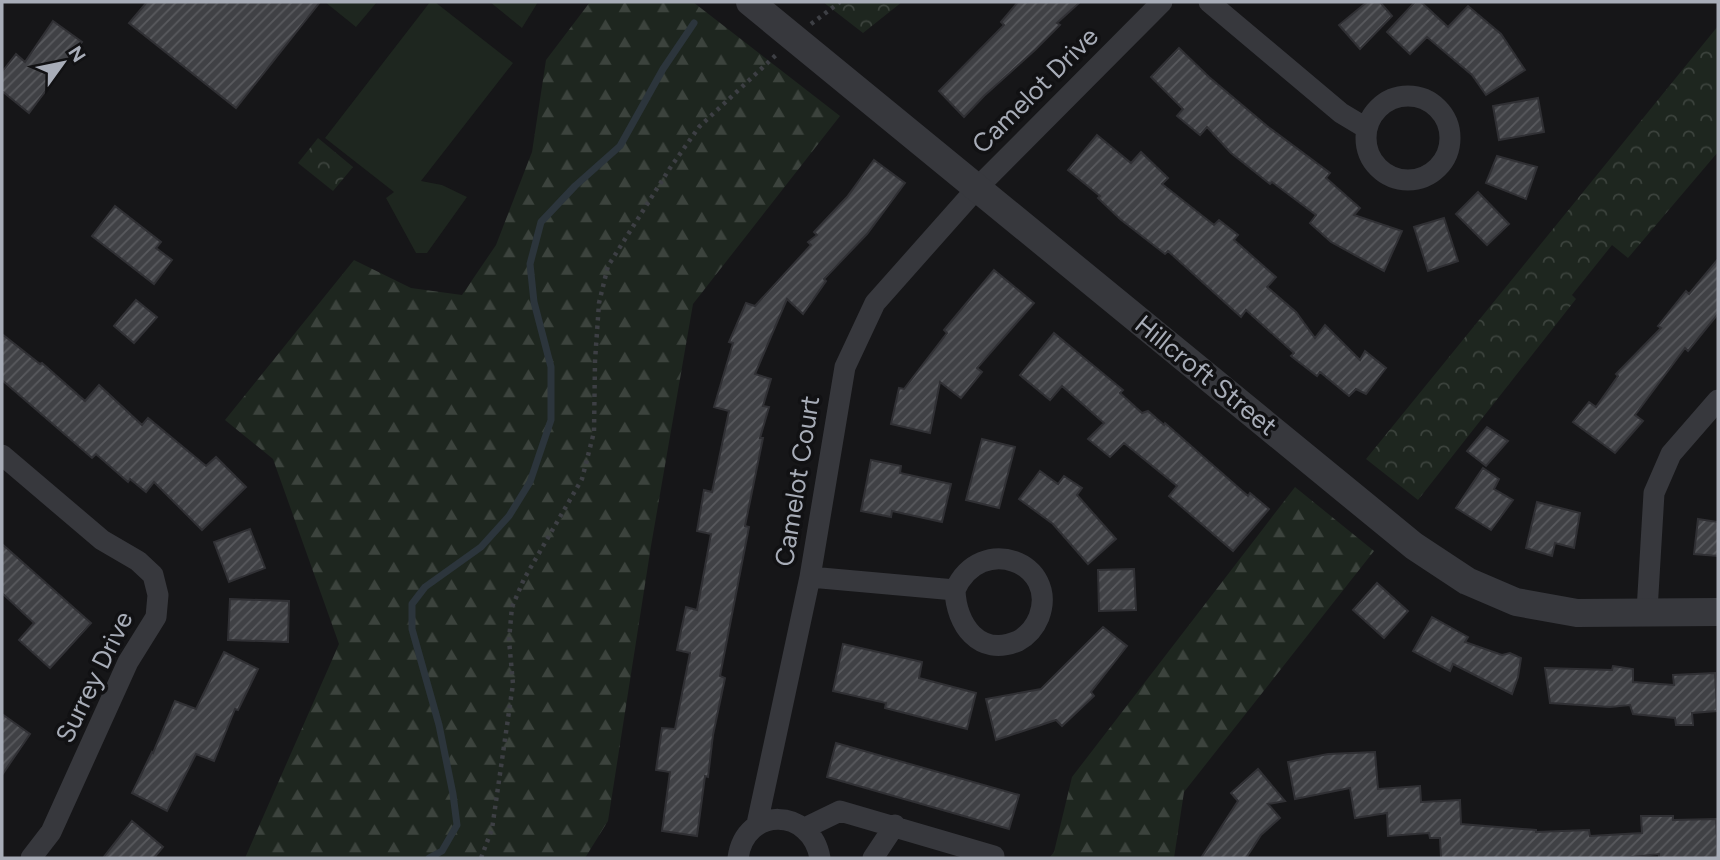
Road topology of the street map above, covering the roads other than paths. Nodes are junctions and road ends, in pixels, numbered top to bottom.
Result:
1 (750, 2) edge
2 (1162, 2) edge
3 (1209, 2) edge
4 (1366, 128) junction
5 (978, 187) junction
6 (1718, 400) edge
7 (2, 455) edge
8 (810, 577) junction
9 (955, 590) junction
10 (1647, 611) junction
11 (1718, 612) edge
12 (757, 824) junction
13 (895, 825) junction
14 (805, 828) junction
15 (994, 856) dead end
16 (32, 858) edge
17 (738, 858) edge
18 (820, 858) edge
19 (873, 858) edge

1 - 5 street, Hillcroft Street
2 - 5 street, Camelot Drive
3 - 4 street
4 - 4 street
5 - 8 street, Camelot Court
5 - 10 street, Hillcroft Street
6 - 10 street
7 - 16 street, Surrey Drive
8 - 9 street
8 - 12 street, Camelot Court
9 - 9 street
10 - 11 street, Hillcroft Street
12 - 14 street
12 - 17 street
13 - 14 street
13 - 15 street
13 - 19 street
14 - 18 street

